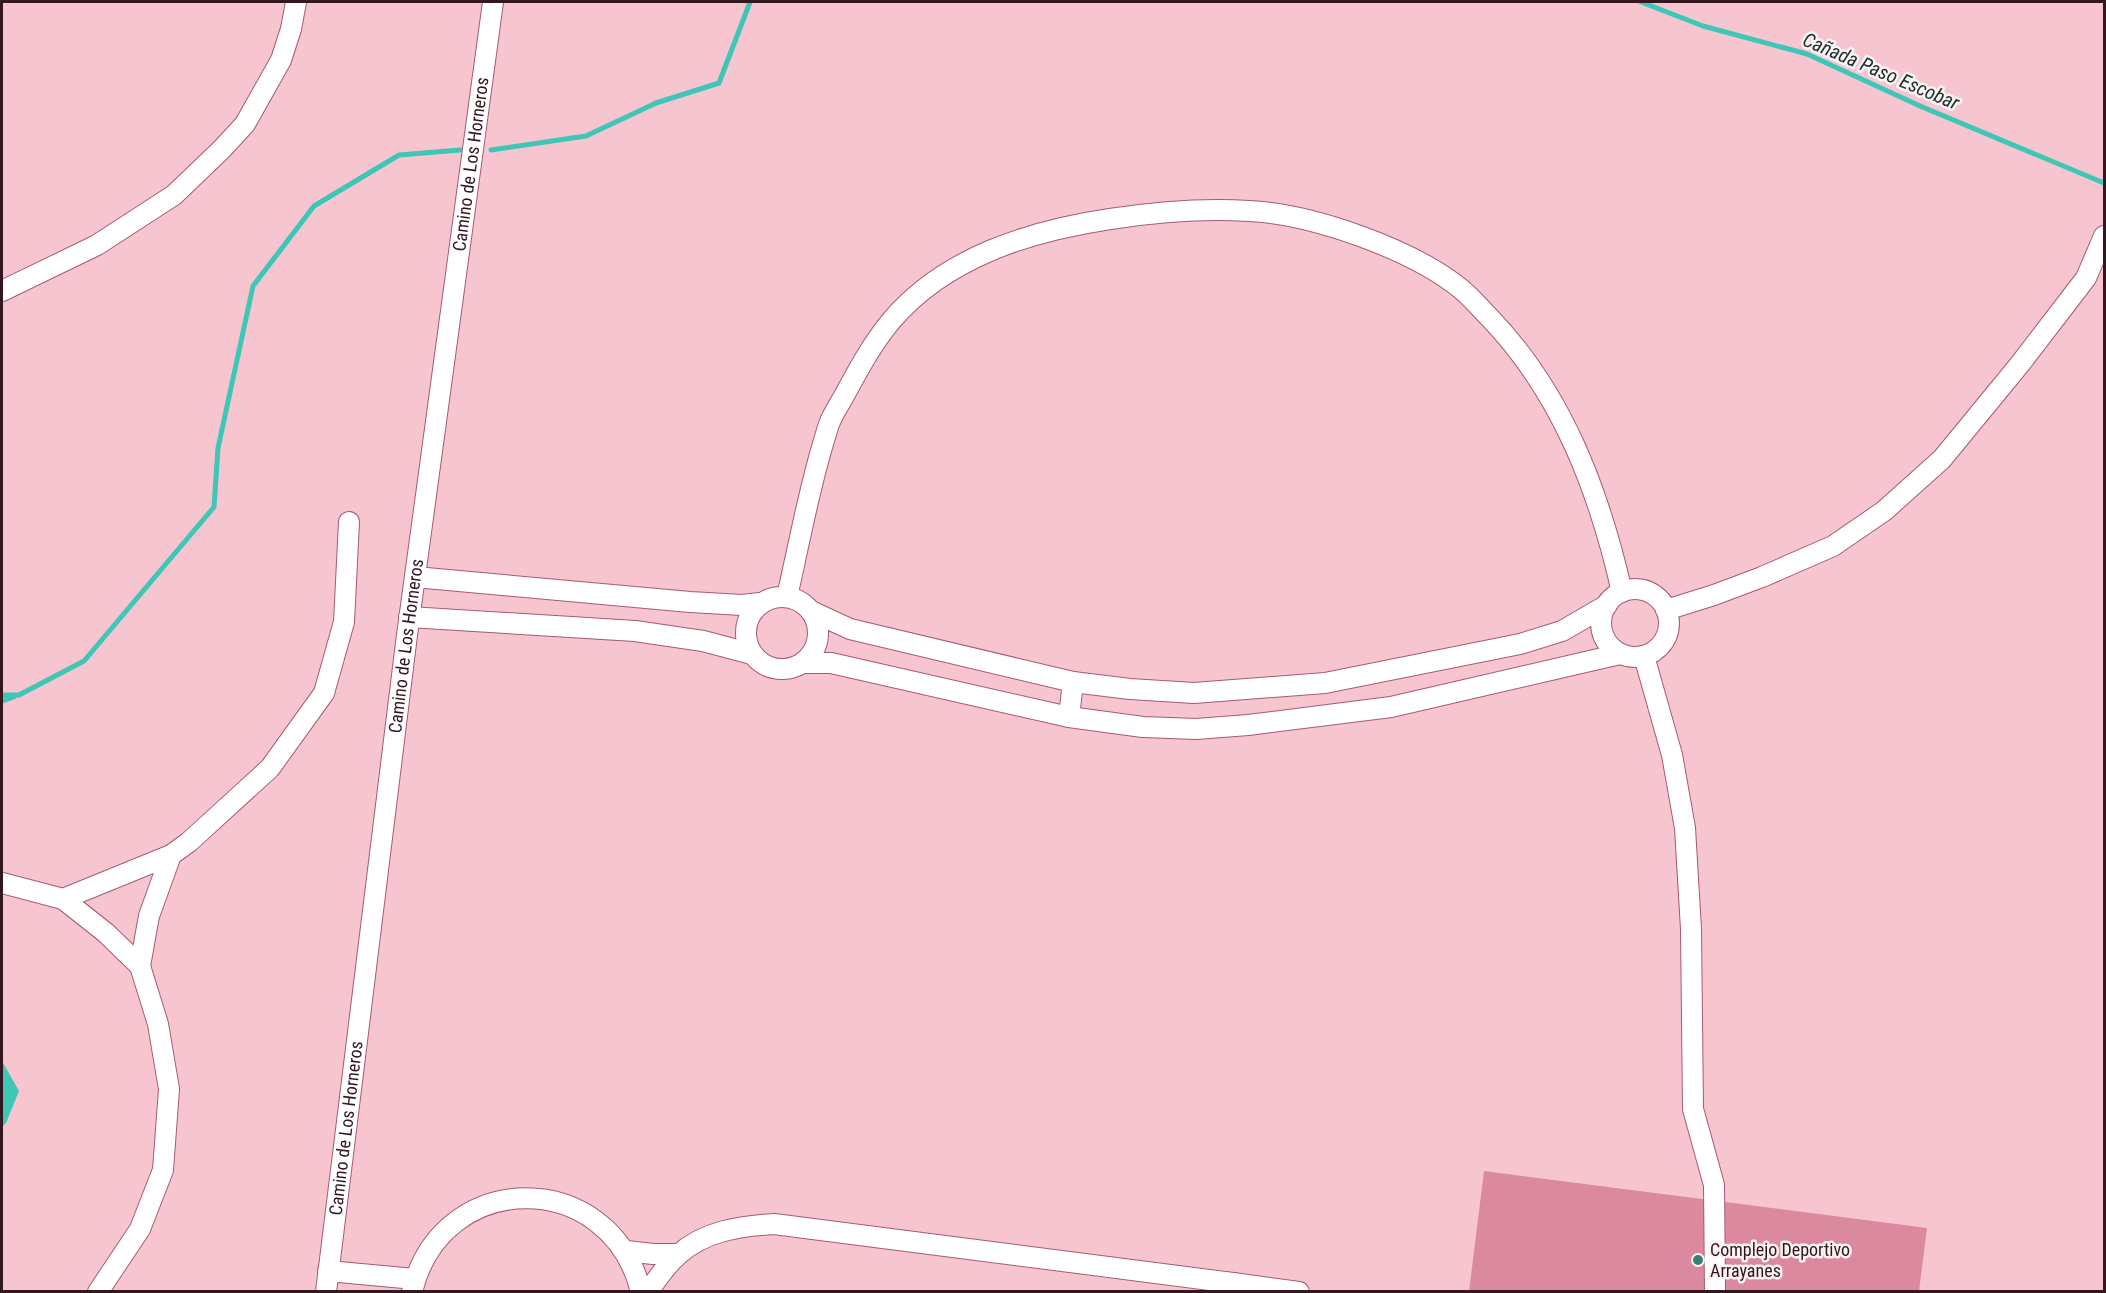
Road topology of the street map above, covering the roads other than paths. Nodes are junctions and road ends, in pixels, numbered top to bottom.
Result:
1 (296, 2) edge
2 (493, 2) edge
3 (2104, 236) edge
4 (2, 291) edge
5 (349, 522) dead end
6 (415, 577) junction
7 (1622, 592) junction
8 (787, 597) junction
9 (760, 603) junction
10 (1606, 605) junction
11 (1666, 610) junction
12 (811, 611) junction
13 (409, 617) junction
14 (752, 654) junction
15 (1620, 654) junction
16 (1644, 656) junction
17 (803, 663) junction
18 (1073, 682) junction
19 (1325, 683) junction
20 (1329, 716) junction
21 (1069, 717) junction
22 (171, 855) junction
23 (2, 883) edge
24 (63, 899) junction
25 (140, 966) junction
26 (626, 1251) junction
27 (678, 1254) junction
28 (328, 1271) junction
29 (414, 1285) edge
30 (1239, 1287) edge
31 (98, 1292) edge
32 (326, 1292) edge
33 (641, 1292) edge
34 (648, 1292) edge
35 (1299, 1292) edge
36 (1715, 1292) edge

1 - 4 street
2 - 6 street, Camino de Los Horneros
3 - 11 street
5 - 22 street
6 - 9 street
6 - 13 street, Camino de Los Horneros
7 - 8 street
7 - 10 street
7 - 11 street
8 - 9 street
8 - 12 street
9 - 14 street
10 - 15 street
10 - 19 street
11 - 16 street
12 - 17 street
12 - 18 street
13 - 14 street
13 - 28 street, Camino de Los Horneros
14 - 17 street
15 - 16 street
15 - 20 street
16 - 36 street
17 - 21 street
18 - 19 street
18 - 21 street
19 - 20 street
20 - 21 street
22 - 24 street
22 - 25 street
23 - 24 street
24 - 25 street
25 - 31 street
26 - 27 street
26 - 29 street
26 - 33 street
27 - 30 street
27 - 34 street
28 - 29 street
28 - 32 street, Camino de Los Horneros
30 - 35 street

